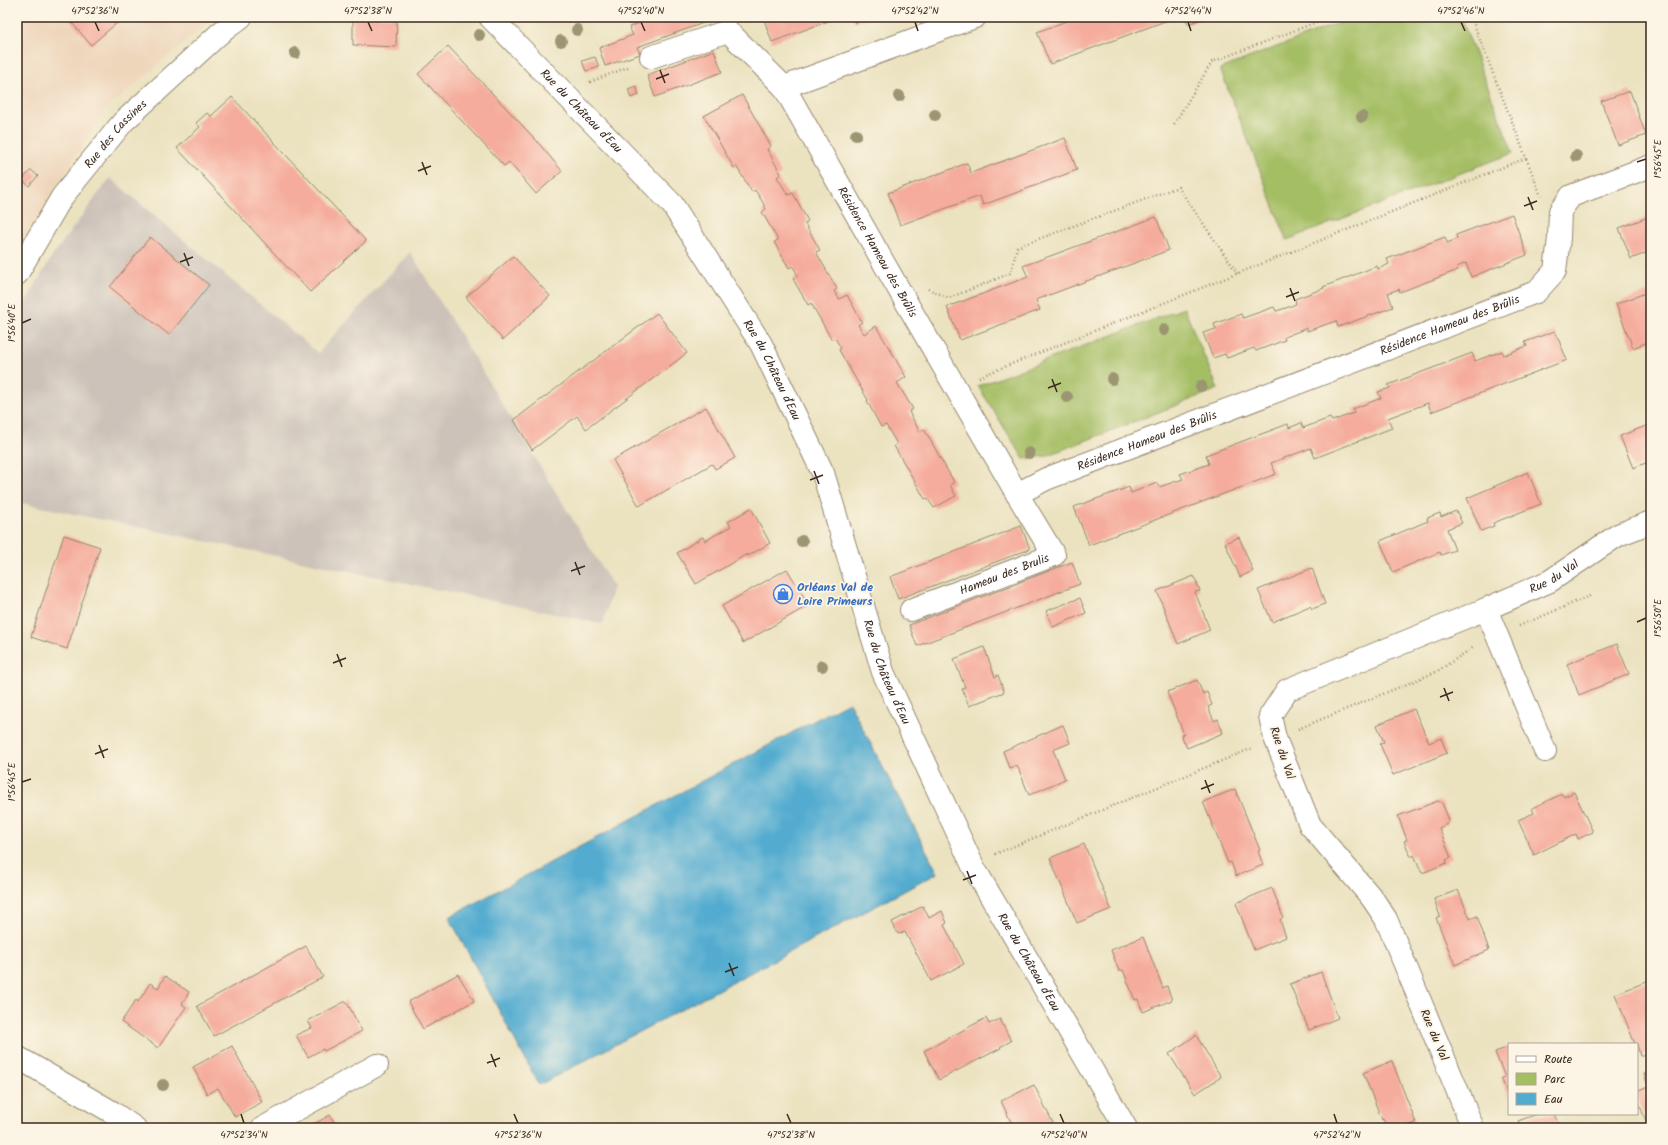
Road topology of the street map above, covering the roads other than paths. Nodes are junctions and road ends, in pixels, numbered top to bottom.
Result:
1 (241, 17) edge
2 (490, 17) edge
3 (975, 17) edge
4 (651, 57) road end
5 (784, 87) junction
6 (1651, 166) edge
7 (17, 274) edge
8 (1017, 494) junction
9 (1651, 522) edge
10 (1486, 609) junction
11 (910, 610) dead end
12 (1545, 751) dead end
13 (17, 1057) edge
14 (377, 1065) dead end
15 (135, 1128) edge
16 (263, 1128) edge
17 (1126, 1128) edge
18 (1473, 1128) edge

1 - 7 street, Rue des Cassines
2 - 17 street, Rue du Château d'Eau
3 - 5 street
4 - 5 street, Résidence Hameau des Brûlis
5 - 8 street, Résidence Hameau des Brûlis
6 - 8 street, Résidence Hameau des Brûlis
8 - 11 street, Hameau des Brulis
9 - 10 street, Rue du Val
10 - 12 street
10 - 18 street, Rue du Val
13 - 15 street
14 - 16 street

